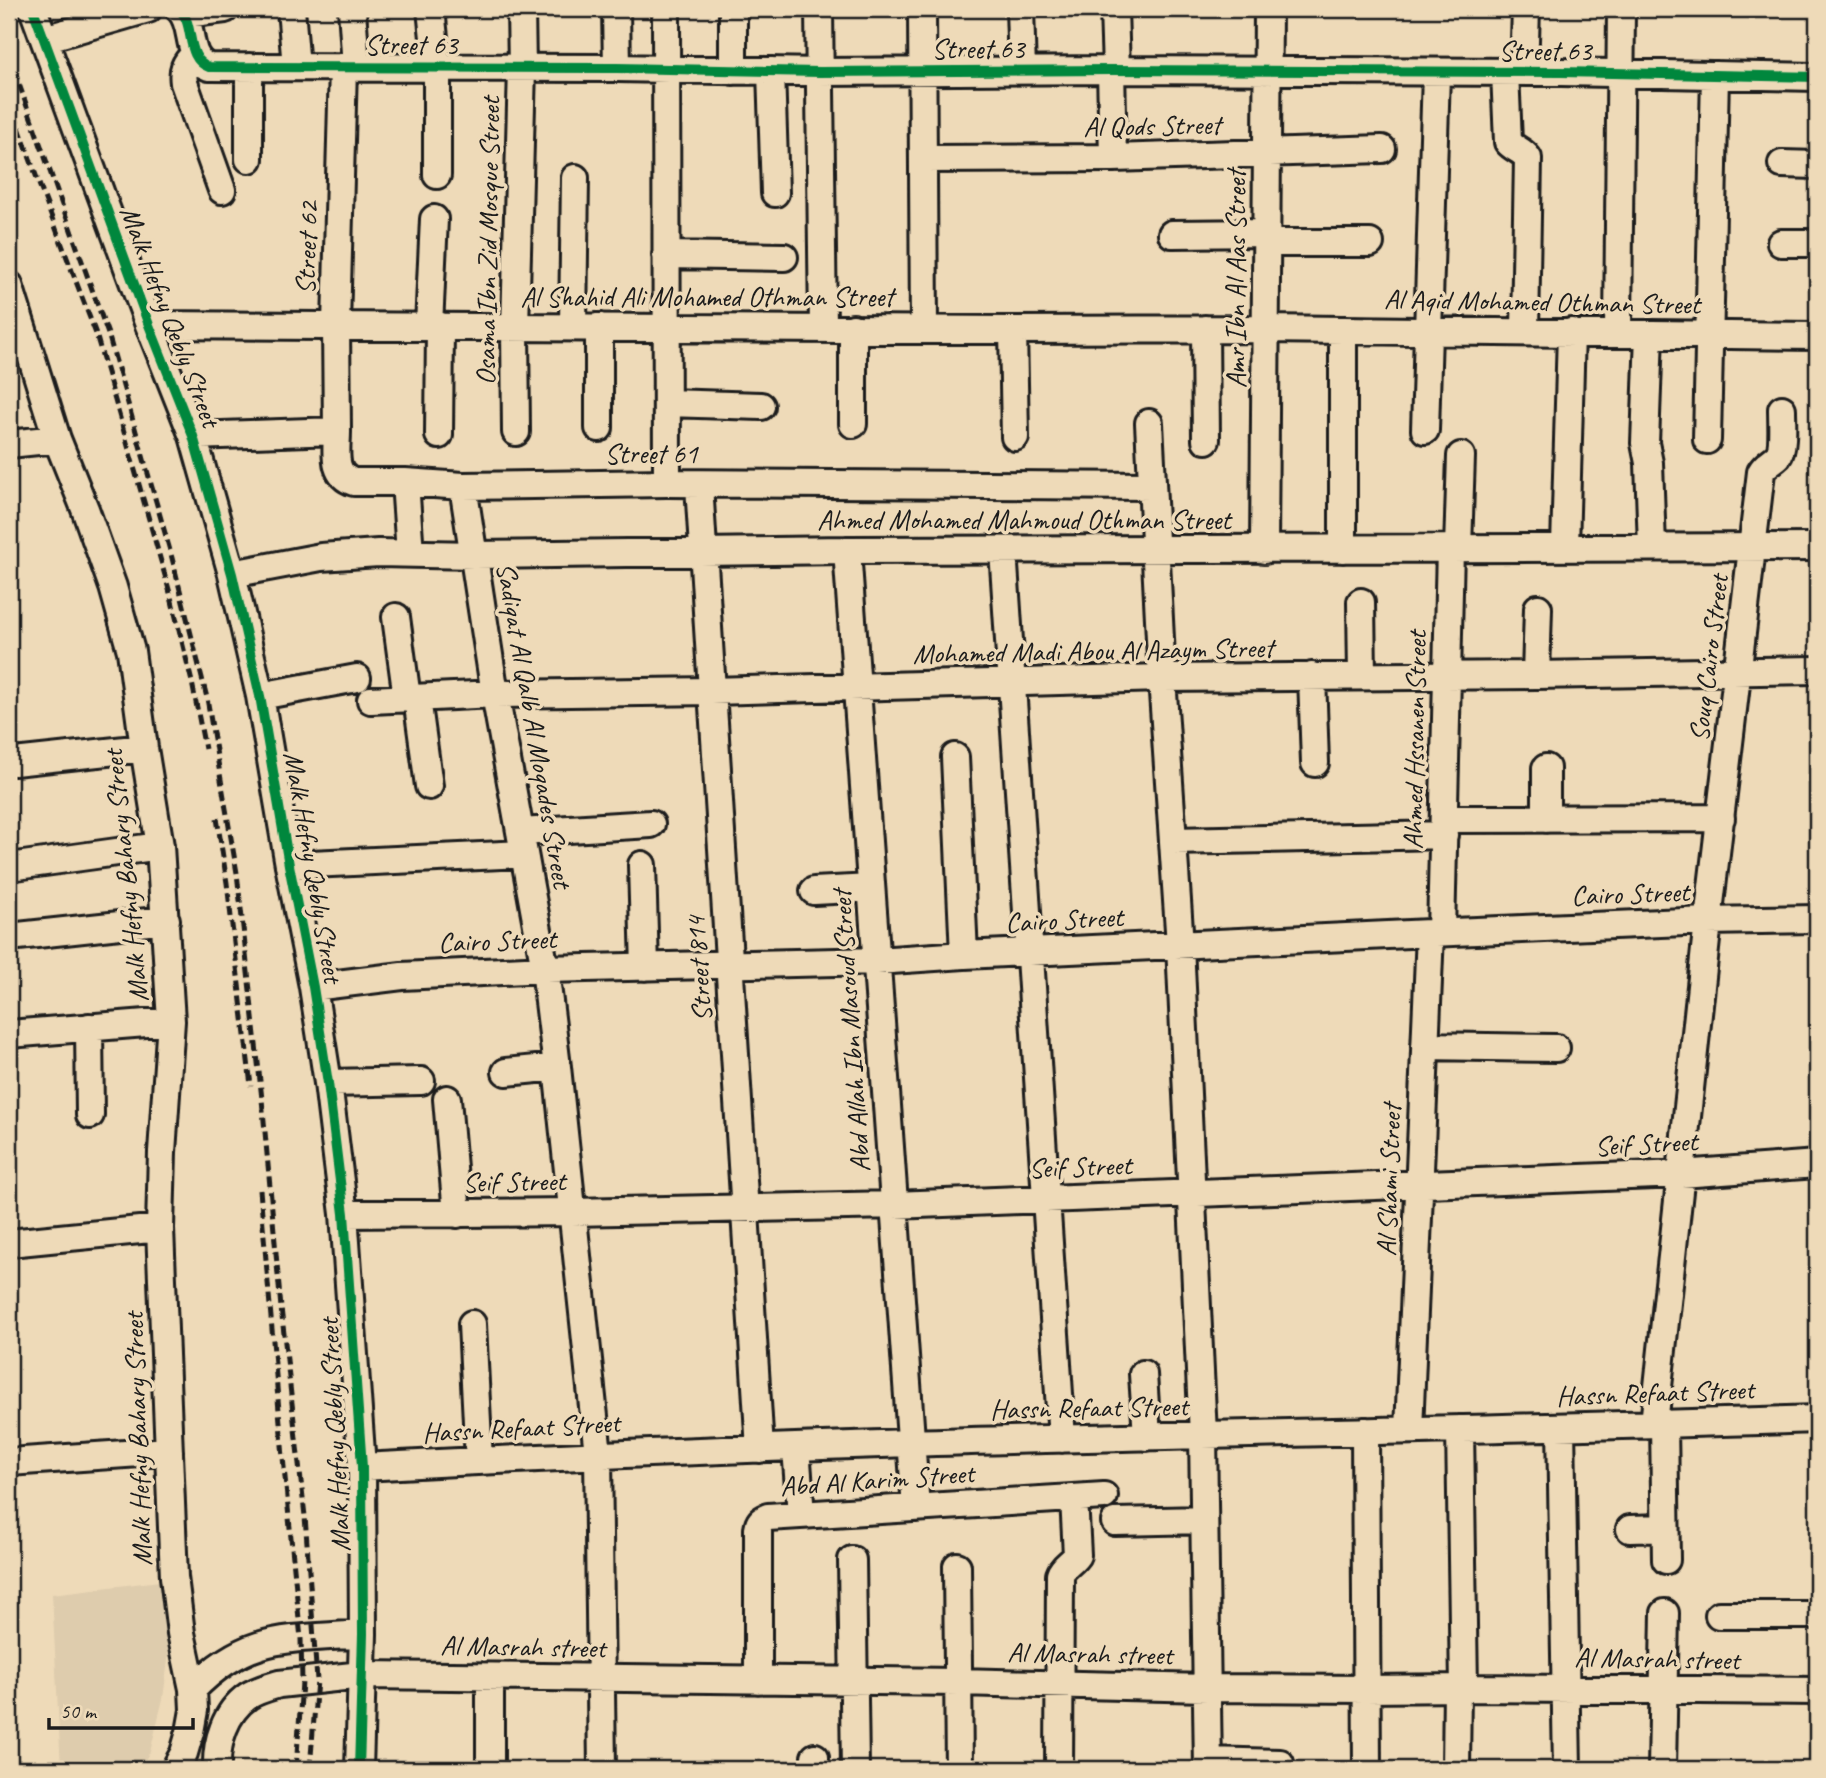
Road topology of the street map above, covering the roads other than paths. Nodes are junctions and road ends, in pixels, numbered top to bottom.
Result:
1 (33, 9) edge
2 (148, 9) edge
3 (225, 9) edge
4 (291, 9) edge
5 (352, 9) edge
6 (431, 9) edge
7 (521, 9) edge
8 (616, 9) edge
9 (666, 9) edge
10 (733, 9) edge
11 (819, 9) edge
12 (922, 9) edge
13 (1020, 9) edge
14 (1114, 9) edge
15 (1268, 9) edge
16 (1526, 9) edge
17 (1620, 9) edge
18 (182, 12) edge
19 (44, 39) junction
20 (194, 55) junction
21 (249, 67) junction
22 (296, 67) junction
23 (350, 67) junction
24 (437, 67) junction
25 (522, 68) junction
26 (617, 68) junction
27 (665, 70) junction
28 (1113, 70) junction
29 (733, 71) junction
30 (771, 71) junction
31 (923, 71) junction
32 (1022, 71) junction
33 (1268, 71) junction
34 (820, 72) junction
35 (1515, 72) junction
36 (1436, 73) junction
37 (1620, 73) junction
38 (1715, 75) junction
39 (1817, 77) edge
40 (1382, 149) dead end
41 (1267, 154) junction
42 (1113, 158) junction
43 (249, 159) dead end
44 (923, 159) junction
45 (1782, 164) dead end
46 (1817, 165) edge
47 (437, 175) dead end
48 (575, 178) dead end
49 (222, 190) dead end
50 (775, 193) dead end
51 (434, 219) dead end
52 (1172, 234) dead end
53 (1266, 238) junction
54 (1370, 243) dead end
55 (1781, 243) dead end
56 (1817, 243) edge
57 (666, 255) junction
58 (784, 257) dead end
59 (9, 285) edge
60 (149, 324) junction
61 (336, 326) junction
62 (434, 326) junction
63 (515, 327) junction
64 (573, 327) junction
65 (600, 327) junction
66 (666, 327) junction
67 (823, 328) junction
68 (853, 328) junction
69 (924, 328) junction
70 (1205, 329) junction
71 (1266, 329) junction
72 (1013, 330) junction
73 (1343, 330) junction
74 (1428, 331) junction
75 (1525, 332) junction
76 (1571, 332) junction
77 (1618, 333) junction
78 (1649, 334) junction
79 (1710, 334) junction
80 (1817, 336) edge
81 (17, 338) edge
82 (667, 403) junction
83 (761, 406) dead end
84 (1782, 409) dead end
85 (1149, 423) dead end
86 (853, 424) dead end
87 (599, 428) dead end
88 (1425, 430) dead end
89 (337, 431) junction
90 (516, 432) dead end
91 (439, 435) dead end
92 (193, 436) junction
93 (1015, 437) dead end
94 (57, 439) junction
95 (1206, 439) dead end
96 (1707, 440) dead end
97 (9, 444) edge
98 (1461, 456) dead end
99 (405, 482) junction
100 (667, 483) junction
101 (699, 485) junction
102 (463, 486) junction
103 (1152, 486) junction
104 (1565, 547) junction
105 (1652, 547) junction
106 (1753, 547) junction
107 (1817, 547) edge
108 (1454, 548) junction
109 (1343, 549) junction
110 (846, 550) junction
111 (1003, 550) junction
112 (1155, 550) junction
113 (1265, 550) junction
114 (703, 551) junction
115 (410, 553) junction
116 (474, 555) junction
117 (232, 574) junction
118 (1361, 602) dead end
119 (1538, 608) dead end
120 (396, 617) dead end
121 (1817, 670) edge
122 (1738, 671) junction
123 (1447, 675) junction
124 (1536, 675) junction
125 (1312, 676) junction
126 (1362, 676) junction
127 (1162, 678) junction
128 (1012, 682) junction
129 (856, 687) junction
130 (712, 691) junction
131 (495, 694) junction
132 (260, 696) junction
133 (412, 698) junction
134 (144, 748) junction
135 (955, 757) dead end
136 (9, 760) edge
137 (1315, 763) dead end
138 (1546, 768) dead end
139 (429, 786) dead end
140 (1721, 818) junction
141 (1546, 819) junction
142 (651, 824) dead end
143 (1444, 827) junction
144 (1173, 841) junction
145 (522, 843) junction
146 (160, 846) junction
147 (289, 865) junction
148 (642, 865) dead end
149 (9, 867) edge
150 (871, 888) junction
151 (814, 891) dead end
152 (1817, 919) edge
153 (166, 920) junction
154 (1708, 921) junction
155 (1436, 933) junction
156 (9, 937) edge
157 (1180, 945) junction
158 (1030, 952) junction
159 (964, 955) junction
160 (877, 961) junction
161 (729, 965) junction
162 (645, 967) junction
163 (545, 969) junction
164 (313, 987) junction
165 (171, 1020) junction
166 (89, 1027) junction
167 (9, 1034) edge
168 (1425, 1046) junction
169 (1556, 1048) dead end
170 (556, 1067) junction
171 (506, 1072) dead end
172 (421, 1081) dead end
173 (328, 1083) junction
174 (447, 1100) dead end
175 (90, 1115) dead end
176 (1817, 1164) edge
177 (1681, 1174) junction
178 (1420, 1183) junction
179 (1192, 1194) junction
180 (1046, 1199) junction
181 (894, 1205) junction
182 (745, 1209) junction
183 (572, 1212) junction
184 (344, 1214) junction
185 (457, 1214) junction
186 (160, 1228) junction
187 (9, 1243) edge
188 (472, 1324) dead end
189 (1143, 1374) dead end
190 (1817, 1419) edge
191 (1659, 1424) junction
192 (1562, 1427) junction
193 (1460, 1429) junction
194 (1409, 1430) junction
195 (1365, 1431) junction
196 (1203, 1436) junction
197 (1147, 1437) junction
198 (1062, 1439) junction
199 (911, 1443) junction
200 (796, 1448) junction
201 (760, 1449) junction
202 (169, 1451) junction
203 (598, 1454) junction
204 (479, 1461) junction
205 (9, 1462) edge
206 (362, 1467) junction
207 (1104, 1496) dead end
208 (1074, 1498) junction
209 (916, 1508) junction
210 (801, 1515) junction
211 (1204, 1520) junction
212 (1115, 1521) dead end
213 (1665, 1528) junction
214 (1630, 1529) dead end
215 (852, 1560) dead end
216 (1666, 1560) dead end
217 (957, 1566) dead end
218 (1665, 1613) dead end
219 (1719, 1615) dead end
220 (1817, 1615) edge
221 (363, 1634) junction
222 (362, 1675) junction
223 (490, 1677) junction
224 (600, 1679) junction
225 (758, 1680) junction
226 (854, 1681) junction
227 (958, 1682) junction
228 (1059, 1684) junction
229 (1207, 1688) junction
230 (1461, 1688) junction
231 (193, 1689) junction
232 (1366, 1689) junction
233 (1566, 1689) junction
234 (1663, 1689) junction
235 (1817, 1691) edge
236 (1280, 1763) dead end
237 (1208, 1765) edge
238 (176, 1769) edge
239 (217, 1769) edge
240 (359, 1769) edge
241 (491, 1769) edge
242 (602, 1769) edge
243 (855, 1769) edge
244 (959, 1769) edge
245 (1059, 1769) edge
246 (1367, 1769) edge
247 (1456, 1769) edge
248 (1567, 1769) edge
249 (1661, 1769) edge

1 - 19 street, Malk Hefny Qebly Street
2 - 19 street
3 - 18 street
4 - 22 street
5 - 23 street, Street 62
6 - 24 street
7 - 25 street, Osama Ibn Zid Mosque Street
8 - 26 street
9 - 27 street
10 - 29 street
11 - 34 street
12 - 31 street
13 - 32 street
14 - 28 street
15 - 33 street, Amr Ibn Al Aas Street
16 - 35 street
17 - 37 street
18 - 20 street
19 - 60 street, Malk Hefny Qebly Street
20 - 21 street, Street 63
20 - 49 street
21 - 22 street, Street 63
21 - 43 street
22 - 23 street, Street 63
23 - 24 street, Street 63
23 - 61 street, Street 62
24 - 25 street, Street 63
24 - 47 street
25 - 26 street, Street 63
25 - 63 street, Osama Ibn Zid Mosque Street
26 - 27 street, Street 63
27 - 29 street, Street 63
27 - 57 street
28 - 32 street, Street 63
28 - 33 street, Street 63
28 - 42 street
29 - 30 street, Street 63
30 - 34 street, Street 63
30 - 50 street
31 - 32 street, Street 63
31 - 34 street, Street 63
31 - 44 street
33 - 36 street, Street 63
33 - 41 street, Amr Ibn Al Aas Street
34 - 67 street
35 - 36 street, Street 63
35 - 37 street, Street 63
35 - 75 street
36 - 74 street
37 - 38 street, Street 63
37 - 77 street
38 - 39 street, Street 63
38 - 79 street
40 - 41 street, Al Qods Street
41 - 42 street, Al Qods Street
41 - 53 street, Amr Ibn Al Aas Street
42 - 44 street, Al Qods Street
44 - 69 street
45 - 46 street
48 - 64 street
51 - 62 street
52 - 53 street
53 - 54 street
53 - 71 street, Amr Ibn Al Aas Street
55 - 56 street
57 - 58 street
57 - 66 street
59 - 81 street, Malk Hefny Bahary Street
60 - 61 street, Al Shahid Ali Mohamed Othman Street
60 - 92 street, Malk Hefny Qebly Street
61 - 62 street, Al Shahid Ali Mohamed Othman Street
61 - 89 street, Street 62
62 - 63 street, Al Shahid Ali Mohamed Othman Street
62 - 91 street
63 - 64 street, Al Shahid Ali Mohamed Othman Street
63 - 90 street, Osama Ibn Zid Mosque Street
64 - 65 street, Al Shahid Ali Mohamed Othman Street
65 - 66 street, Al Shahid Ali Mohamed Othman Street
65 - 87 street
66 - 67 street, Al Shahid Ali Mohamed Othman Street
66 - 82 street
67 - 68 street, Al Shahid Ali Mohamed Othman Street
68 - 69 street, Al Shahid Ali Mohamed Othman Street
68 - 86 street
69 - 72 street, Al Shahid Ali Mohamed Othman Street
70 - 71 street, Al Shahid Ali Mohamed Othman Street
70 - 72 street, Al Shahid Ali Mohamed Othman Street
70 - 95 street
71 - 73 street, Al Aqid Mohamed Othman Street
71 - 113 street, Amr Ibn Al Aas Street
72 - 93 street
73 - 74 street, Al Aqid Mohamed Othman Street
73 - 109 street
74 - 75 street, Al Aqid Mohamed Othman Street
74 - 88 street
75 - 76 street, Al Aqid Mohamed Othman Street
76 - 77 street, Al Aqid Mohamed Othman Street
76 - 104 street
77 - 78 street, Al Aqid Mohamed Othman Street
78 - 79 street, Al Aqid Mohamed Othman Street
78 - 105 street
79 - 80 street, Al Aqid Mohamed Othman Street
79 - 96 street
81 - 94 street, Malk Hefny Bahary Street
82 - 83 street
82 - 100 street
84 - 106 street, Souq Cairo Street
85 - 103 street
89 - 92 street
89 - 99 street, Street 61
92 - 117 street, Malk Hefny Qebly Street
94 - 97 street
94 - 134 street, Malk Hefny Bahary Street
98 - 108 street, Ahmed Hssanen Street
99 - 102 street, Street 61
99 - 115 street
100 - 101 street, Street 61
100 - 102 street, Street 61
101 - 103 street, Street 61
101 - 114 street, Street 814
102 - 116 street, Sadiqat Al Qalb Al Moqades Street
103 - 112 street
104 - 105 street, Ahmed Mohamed Mahmoud Othman Street
104 - 108 street, Ahmed Mohamed Mahmoud Othman Street
105 - 106 street, Ahmed Mohamed Mahmoud Othman Street
106 - 107 street, Ahmed Mohamed Mahmoud Othman Street
106 - 122 street, Souq Cairo Street
108 - 109 street, Ahmed Mohamed Mahmoud Othman Street
108 - 123 street, Ahmed Hssanen Street
109 - 113 street, Ahmed Mohamed Mahmoud Othman Street
110 - 111 street, Ahmed Mohamed Mahmoud Othman Street
110 - 114 street, Ahmed Mohamed Mahmoud Othman Street
110 - 129 street, Abd Allah Ibn Masoud Street
111 - 112 street, Ahmed Mohamed Mahmoud Othman Street
111 - 128 street
112 - 113 street, Ahmed Mohamed Mahmoud Othman Street
112 - 127 street
114 - 116 street, Ahmed Mohamed Mahmoud Othman Street
114 - 130 street, Street 814
115 - 116 street, Ahmed Mohamed Mahmoud Othman Street
115 - 117 street, Ahmed Mohamed Mahmoud Othman Street
116 - 131 street, Sadiqat Al Qalb Al Moqades Street
117 - 132 street, Malk Hefny Qebly Street
118 - 126 street
119 - 124 street
120 - 133 street
121 - 122 street, Mohamed Madi Abou Al Azaym Street
122 - 124 street, Mohamed Madi Abou Al Azaym Street
122 - 140 street, Souq Cairo Street
123 - 124 street, Mohamed Madi Abou Al Azaym Street
123 - 126 street, Mohamed Madi Abou Al Azaym Street
123 - 143 street, Ahmed Hssanen Street
125 - 126 street, Mohamed Madi Abou Al Azaym Street
125 - 127 street, Mohamed Madi Abou Al Azaym Street
125 - 137 street
127 - 128 street, Mohamed Madi Abou Al Azaym Street
127 - 144 street
128 - 129 street, Mohamed Madi Abou Al Azaym Street
128 - 158 street
129 - 130 street, Mohamed Madi Abou Al Azaym Street
129 - 150 street, Abd Allah Ibn Masoud Street
130 - 131 street, Mohamed Madi Abou Al Azaym Street
130 - 161 street, Street 814
131 - 133 street, Mohamed Madi Abou Al Azaym Street
131 - 145 street, Sadiqat Al Qalb Al Moqades Street
132 - 133 street, Mohamed Madi Abou Al Azaym Street
132 - 147 street, Malk Hefny Qebly Street
133 - 139 street
134 - 136 street
134 - 146 street, Malk Hefny Bahary Street
135 - 159 street
138 - 141 street
140 - 141 street
140 - 154 street, Souq Cairo Street
141 - 143 street
142 - 145 street
143 - 144 street
143 - 155 street, Ahmed Hssanen Street
144 - 157 street
145 - 147 street
145 - 163 street, Sadiqat Al Qalb Al Moqades Street
146 - 149 street
146 - 153 street, Malk Hefny Bahary Street
147 - 164 street, Malk Hefny Qebly Street
148 - 162 street
150 - 151 street
150 - 160 street, Abd Allah Ibn Masoud Street
152 - 154 street, Cairo Street
153 - 156 street
153 - 165 street, Malk Hefny Bahary Street
154 - 155 street, Cairo Street
154 - 177 street, Souq Cairo Street
155 - 157 street, Cairo Street
155 - 168 street, Al Shami Street
157 - 158 street, Cairo Street
157 - 179 street
158 - 159 street, Cairo Street
158 - 180 street
159 - 160 street, Cairo Street
160 - 161 street, Cairo Street
160 - 181 street, Abd Allah Ibn Masoud Street
161 - 162 street, Cairo Street
161 - 182 street, Street 814
162 - 163 street, Cairo Street
163 - 164 street, Cairo Street
163 - 170 street, Sadiqat Al Qalb Al Moqades Street
164 - 173 street, Malk Hefny Qebly Street
165 - 166 street
165 - 186 street, Malk Hefny Bahary Street
166 - 167 street
166 - 175 street
168 - 169 street
168 - 178 street, Al Shami Street
170 - 171 street
170 - 183 street, Sadiqat Al Qalb Al Moqades Street
172 - 173 street
173 - 184 street, Malk Hefny Qebly Street
174 - 185 street
176 - 177 street, Seif Street
177 - 178 street, Seif Street
177 - 191 street, Souq Cairo Street
178 - 179 street, Seif Street
178 - 194 street, Al Shami Street
179 - 180 street, Seif Street
179 - 196 street
180 - 181 street, Seif Street
180 - 198 street
181 - 182 street, Seif Street
181 - 199 street, Abd Allah Ibn Masoud Street
182 - 183 street, Seif Street
182 - 201 street, Street 814
183 - 185 street, Seif Street
183 - 203 street, Sadiqat Al Qalb Al Moqades Street
184 - 185 street, Seif Street
184 - 206 street, Malk Hefny Qebly Street
186 - 187 street
186 - 202 street, Malk Hefny Bahary Street
188 - 204 street
189 - 197 street
190 - 191 street, Hassn Refaat Street
191 - 192 street, Hassn Refaat Street
191 - 213 street, Souq Cairo Street
192 - 193 street, Hassn Refaat Street
192 - 233 street
193 - 194 street, Hassn Refaat Street
193 - 230 street
194 - 195 street, Hassn Refaat Street
195 - 196 street, Hassn Refaat Street
195 - 232 street
196 - 197 street, Hassn Refaat Street
196 - 211 street
197 - 198 street, Hassn Refaat Street
198 - 199 street, Hassn Refaat Street
199 - 200 street, Hassn Refaat Street
199 - 209 street, Abd Allah Ibn Masoud Street
200 - 201 street, Hassn Refaat Street
200 - 210 street
201 - 203 street, Hassn Refaat Street
202 - 205 street
202 - 231 street, Malk Hefny Bahary Street
203 - 204 street, Hassn Refaat Street
203 - 224 street, Sadiqat Al Qalb Al Moqades Street
204 - 206 street, Hassn Refaat Street
206 - 221 street, Malk Hefny Qebly Street
207 - 208 street, Abd Al Karim Street
208 - 209 street, Abd Al Karim Street
208 - 228 street
209 - 210 street, Abd Al Karim Street
210 - 225 street, Abd Al Karim Street
211 - 212 street
211 - 229 street
213 - 214 street
213 - 216 street, Souq Cairo Street
215 - 226 street
217 - 227 street
218 - 234 street
219 - 220 street
221 - 222 street, Malk Hefny Qebly Street
221 - 231 street
222 - 223 street, Al Masrah street
222 - 239 street, Al Masrah street
222 - 240 street, Malk Hefny Qebly Street
223 - 224 street, Al Masrah street
223 - 241 street
224 - 225 street, Al Masrah street
224 - 242 street, Sadiqat Al Qalb Al Moqades Street
225 - 226 street, Al Masrah street
226 - 227 street, Al Masrah street
226 - 243 street
227 - 228 street, Al Masrah street
227 - 244 street
228 - 229 street, Al Masrah street
228 - 245 street
229 - 232 street, Al Masrah street
229 - 237 street
230 - 232 street, Al Masrah street
230 - 233 street, Al Masrah street
230 - 247 street
231 - 238 street, Malk Hefny Bahary Street
232 - 246 street
233 - 234 street, Al Masrah street
233 - 248 street
234 - 235 street, Al Masrah street
234 - 249 street
236 - 237 street

